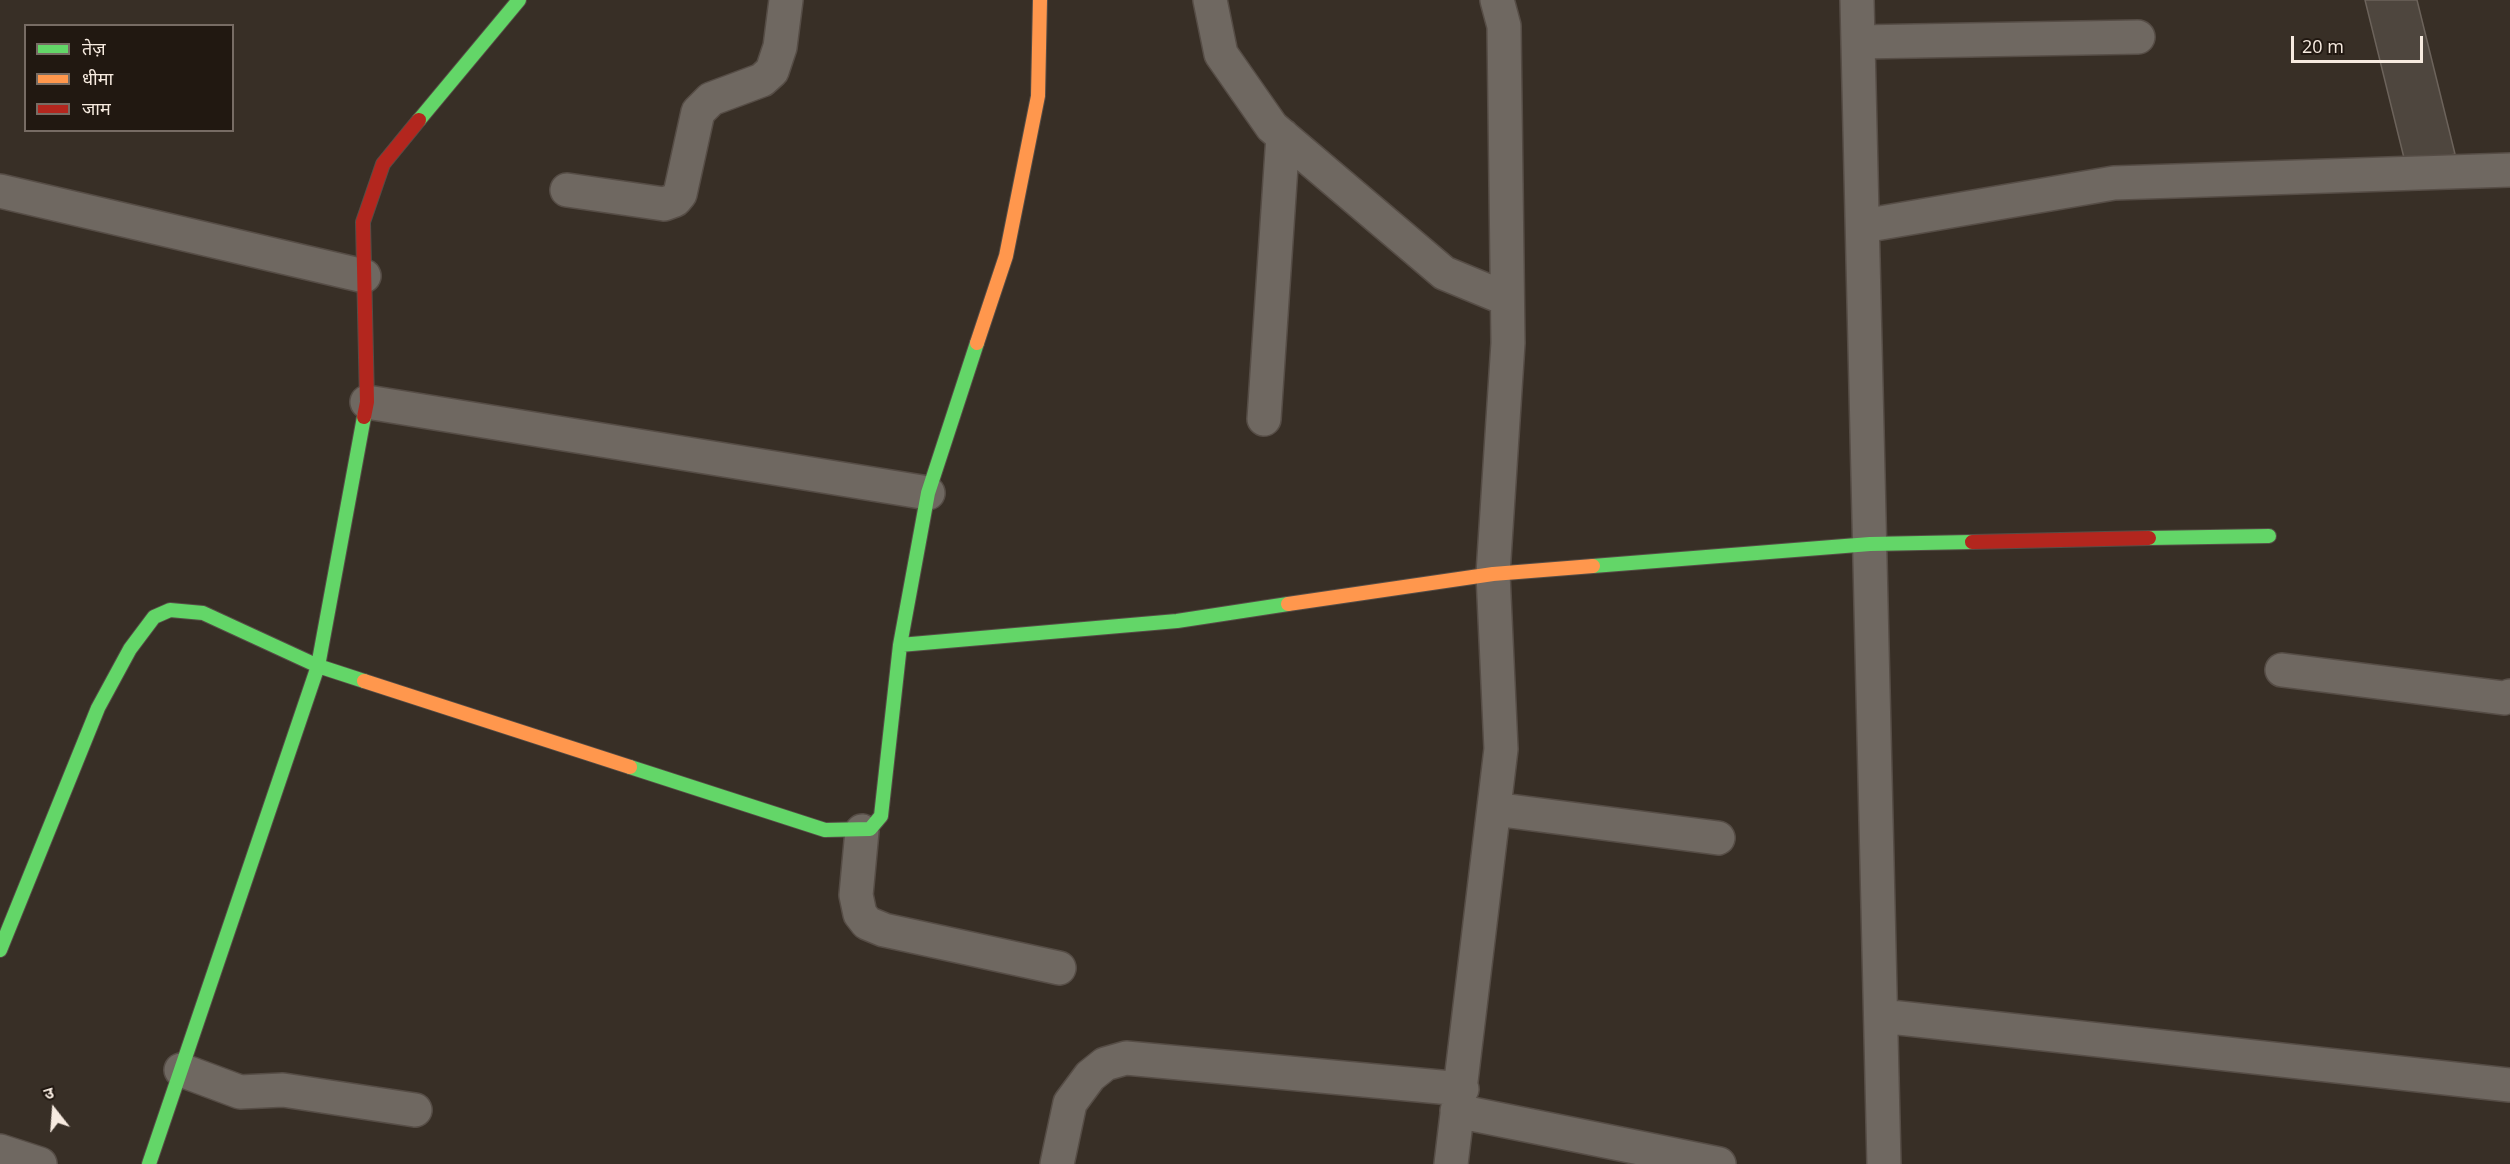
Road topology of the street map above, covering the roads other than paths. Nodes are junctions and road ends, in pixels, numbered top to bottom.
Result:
1 (519, 0) edge
2 (786, 0) edge
3 (1040, 0) edge
4 (1210, 0) edge
5 (1497, 0) edge
6 (1857, 0) edge
7 (2138, 37) dead end
8 (1859, 42) junction
9 (1283, 136) junction
10 (2510, 170) edge
11 (567, 190) dead end
12 (0, 191) edge
13 (1863, 226) junction
14 (364, 276) junction
15 (1507, 299) junction
16 (367, 402) junction
17 (1264, 419) dead end
18 (928, 493) junction
19 (2269, 536) dead end
20 (1870, 544) junction
21 (1493, 574) junction
22 (900, 645) junction
23 (318, 666) junction
24 (2282, 670) dead end
25 (2510, 696) edge
26 (1494, 809) junction
27 (862, 831) junction
28 (1718, 838) dead end
29 (9, 906) edge
30 (0, 950) edge
31 (1059, 968) dead end
32 (1881, 1016) junction
33 (181, 1070) junction
34 (2510, 1086) edge
35 (1459, 1100) junction
36 (415, 1110) dead end
37 (0, 1151) edge
38 (40, 1164) edge
39 (149, 1164) edge
40 (1057, 1164) edge
41 (1451, 1164) edge
42 (1719, 1164) edge
43 (1884, 1164) edge

1 - 14 street
2 - 11 street
3 - 18 street
4 - 9 street
5 - 15 street
6 - 8 street
7 - 8 street
8 - 13 street
9 - 15 street
9 - 17 street
10 - 13 street
12 - 14 street
13 - 20 street
14 - 16 street
15 - 21 street
16 - 18 street
16 - 23 street
18 - 22 street
19 - 20 street
20 - 21 street
20 - 32 street
21 - 22 street
21 - 26 street
22 - 27 street
23 - 27 street
23 - 29 street
23 - 33 street
24 - 25 street
26 - 28 street
26 - 35 street
27 - 31 street
29 - 30 street
32 - 34 street
32 - 43 street
33 - 36 street
33 - 39 street
35 - 40 street
35 - 41 street
35 - 42 street
37 - 38 street

